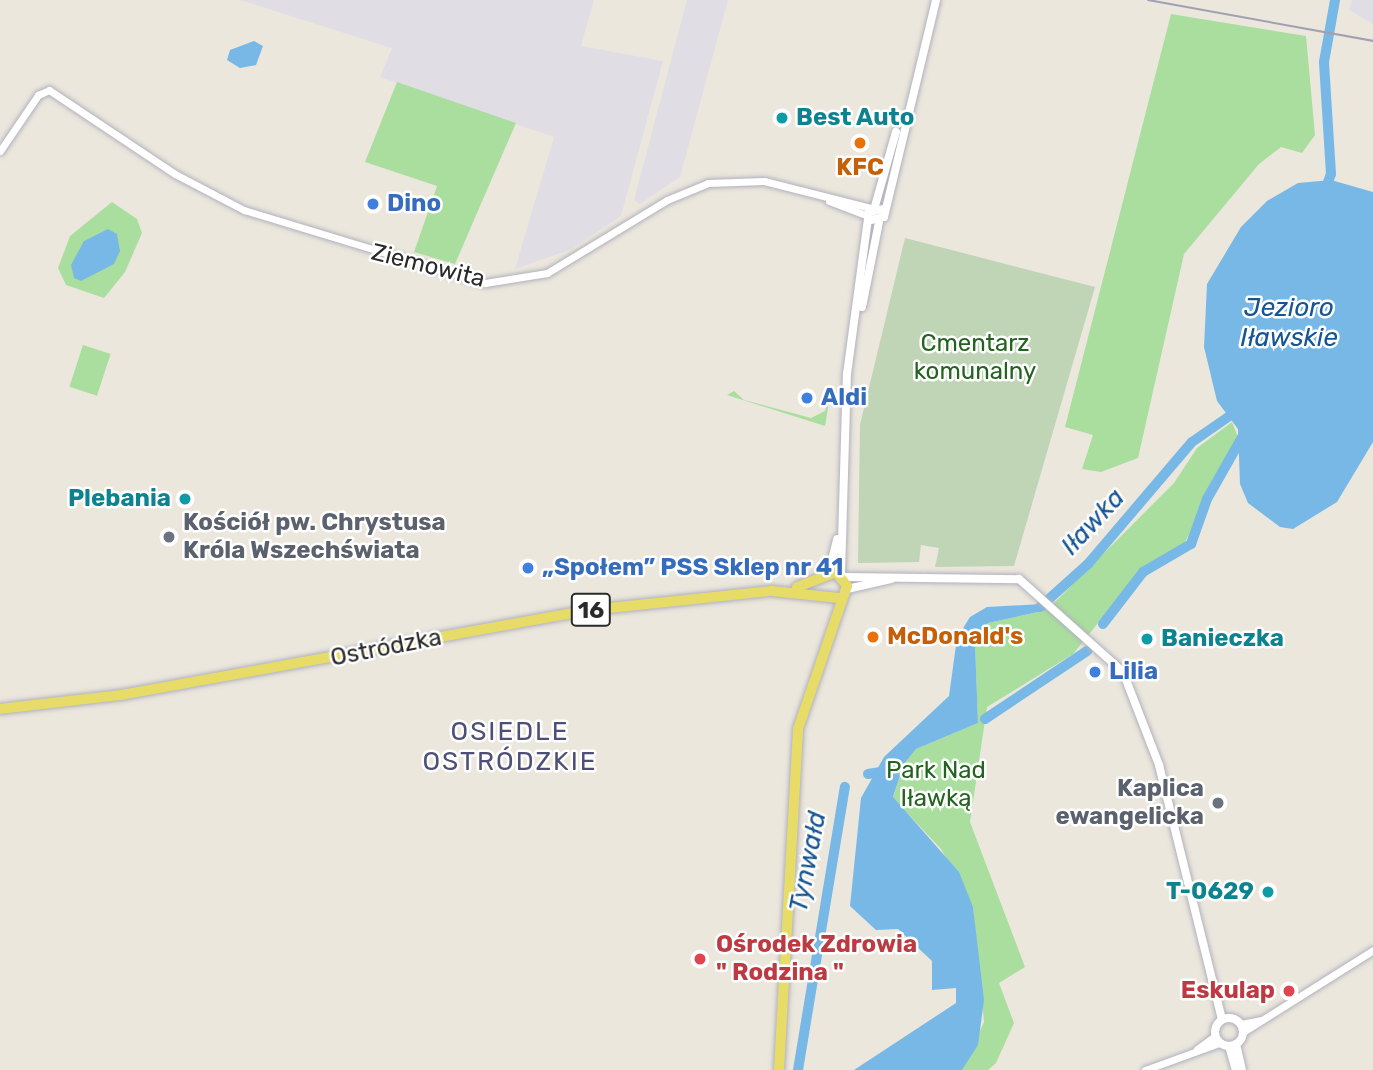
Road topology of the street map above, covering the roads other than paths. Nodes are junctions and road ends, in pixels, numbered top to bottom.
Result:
1 (936, 0) edge
2 (0, 151) edge
3 (875, 213) junction
4 (841, 519) junction
5 (843, 575) junction
6 (825, 576) junction
7 (908, 576) junction
8 (847, 589) junction
9 (772, 592) junction
10 (824, 595) junction
11 (839, 598) junction
12 (821, 655) junction
13 (0, 709) edge
14 (1373, 950) edge
15 (1226, 1019) junction
16 (1242, 1028) junction
17 (1217, 1039) junction
18 (1233, 1045) junction
19 (779, 1070) edge
20 (1145, 1070) edge
21 (1236, 1070) edge
22 (1242, 1070) edge

1 - 3 main road
2 - 3 street, Ziemowita
3 - 4 main road
4 - 5 main road
4 - 6 main road
5 - 6 main road, Ostródzka / 16
5 - 7 main road, Ostródzka / 16
5 - 8 main road
6 - 9 main road, Ostródzka / 16
6 - 10 main road
7 - 8 main road, Ostródzka / 16
7 - 15 main road, Ostródzka / 16
8 - 11 main road
9 - 10 main road, Ostródzka / 16
9 - 13 main road, Ostródzka / 16
10 - 11 main road, Ostródzka / 16
10 - 12 main road
11 - 12 main road
12 - 19 main road
14 - 16 street
15 - 16 main road
15 - 17 main road
16 - 18 main road
17 - 18 main road
17 - 20 street
18 - 21 main road
18 - 22 main road

